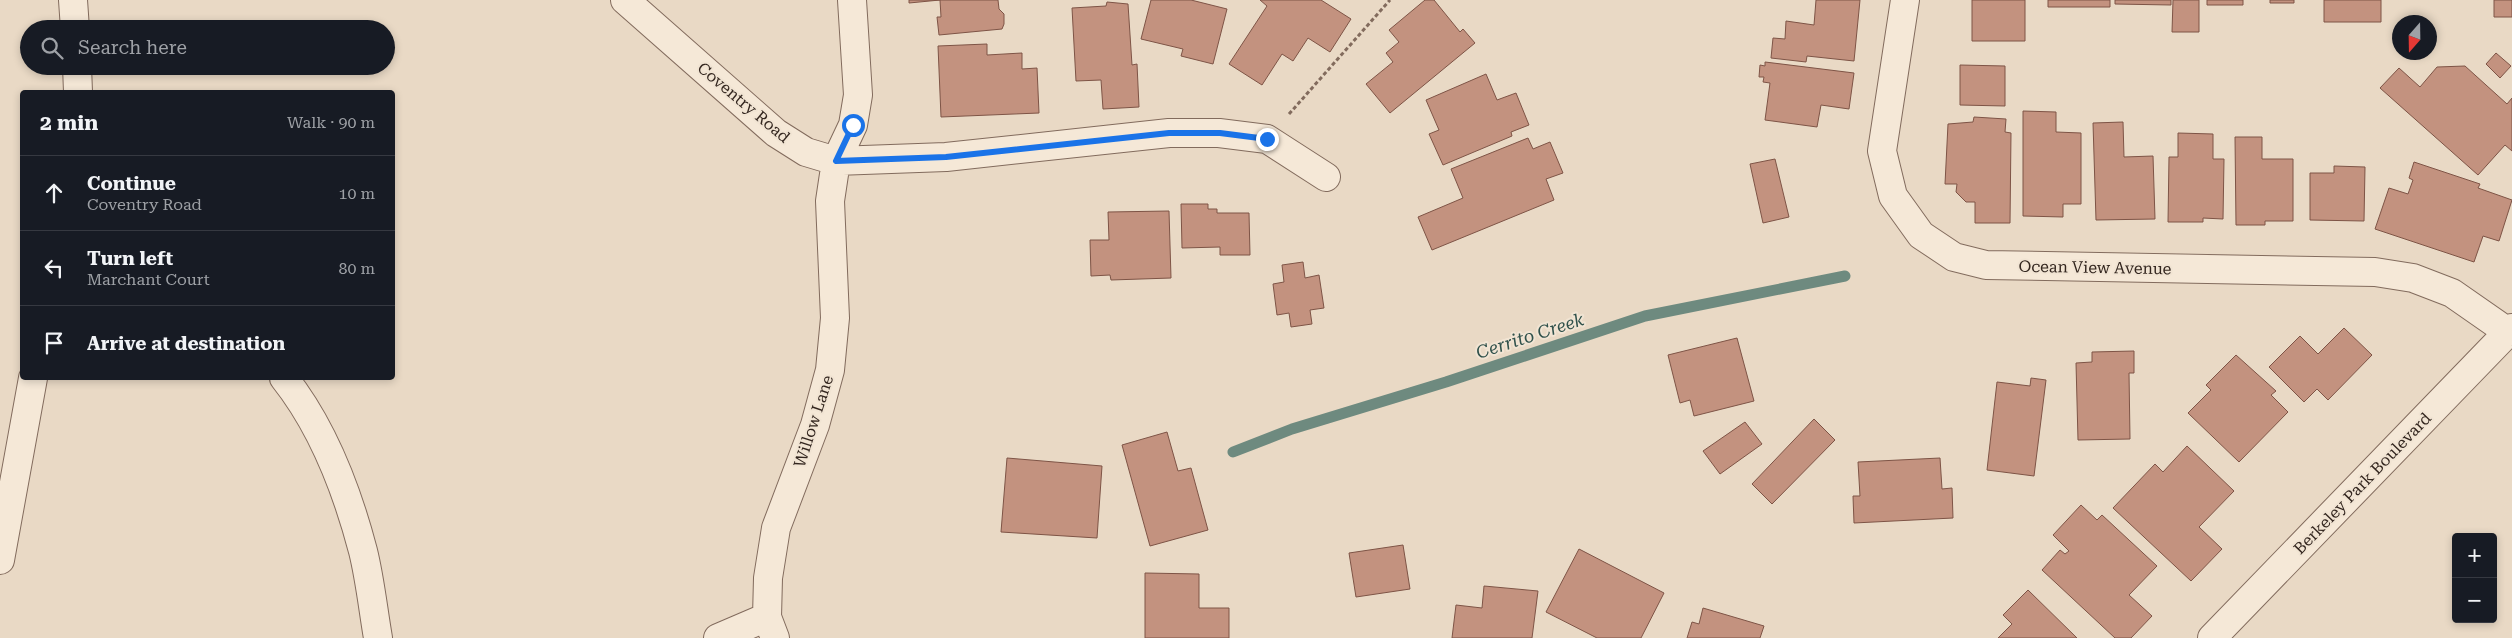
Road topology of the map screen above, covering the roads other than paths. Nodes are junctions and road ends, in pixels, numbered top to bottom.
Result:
1 (73, 0) edge
2 (625, 0) edge
3 (852, 0) edge
4 (1905, 0) edge
5 (74, 20) edge
6 (77, 75) edge
7 (78, 90) edge
8 (836, 161) junction
9 (1326, 177) dead end
10 (2510, 330) edge
11 (33, 380) edge
12 (285, 380) edge
13 (0, 560) edge
14 (771, 627) edge
15 (378, 638) edge
16 (718, 638) edge
17 (2212, 638) edge

1 - 5 street
2 - 8 street, Coventry Road
3 - 8 street
4 - 10 street, Ocean View Avenue
6 - 7 street
8 - 9 street, Coventry Road
8 - 14 street, Willow Lane
10 - 17 street, Berkeley Park Boulevard
11 - 13 street
12 - 15 street
14 - 16 street

